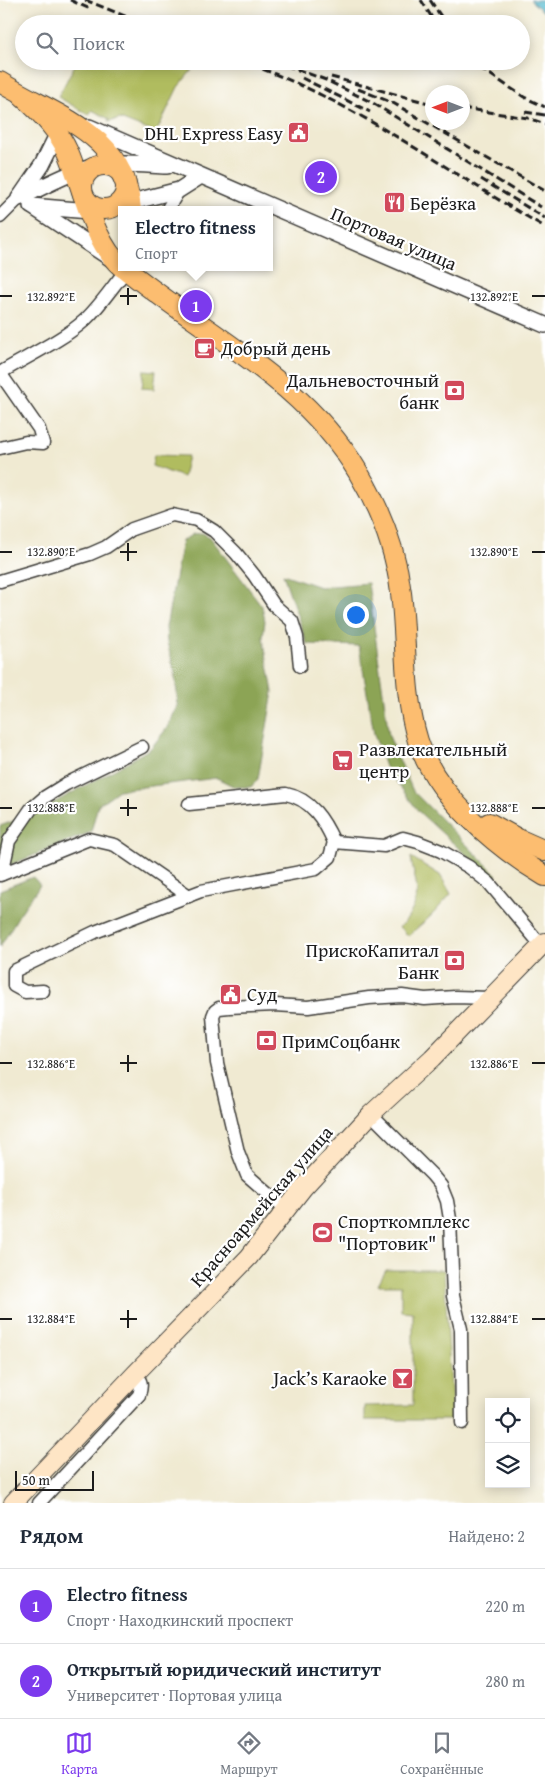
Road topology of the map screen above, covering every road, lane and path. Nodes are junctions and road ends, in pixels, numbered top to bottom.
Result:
1 (0, 82) edge
2 (60, 124) junction
3 (181, 168) junction
4 (114, 170) junction
5 (75, 173) junction
6 (201, 176) junction
7 (178, 190) junction
8 (82, 192) junction
9 (25, 202) junction
10 (130, 206) edge
11 (169, 206) edge
12 (270, 206) edge
13 (273, 207) edge
14 (118, 208) edge
15 (99, 210) junction
16 (0, 217) edge
17 (118, 259) edge
18 (118, 262) edge
19 (123, 271) edge
20 (131, 271) edge
21 (545, 325) edge
22 (0, 373) edge
23 (0, 448) edge
24 (0, 581) edge
25 (300, 666) dead end
26 (142, 747) dead end
27 (446, 790) junction
28 (189, 804) dead end
29 (334, 842) junction
30 (545, 851) edge
31 (1, 874) edge
32 (545, 876) edge
33 (189, 896) junction
34 (543, 943) edge
35 (43, 991) dead end
36 (490, 998) junction
37 (371, 1114) junction
38 (286, 1209) junction
39 (135, 1374) junction
40 (462, 1423) dead end
41 (13, 1503) edge
42 (40, 1503) edge

1 - 2 main road
2 - 3 street, Портовая улица
2 - 4 main road
2 - 5 main road
2 - 9 street
3 - 4 street
3 - 6 street, Портовая улица
4 - 5 street
4 - 8 main road
4 - 10 main road
4 - 15 main road
5 - 8 main road
5 - 9 street
6 - 7 street
6 - 12 street, Портовая улица
7 - 10 street
7 - 11 street
8 - 15 main road
9 - 15 street
9 - 16 street
9 - 18 street
13 - 21 street, Портовая улица
14 - 15 street
15 - 17 main road
19 - 22 street
20 - 27 main road
22 - 23 street
24 - 25 street
26 - 31 street
27 - 30 main road
27 - 32 main road
28 - 29 street
29 - 33 street
29 - 34 street
31 - 33 street
33 - 35 street
34 - 36 main road, Красноармейская улица
36 - 37 main road, Красноармейская улица
36 - 38 street
37 - 38 main road, Красноармейская улица
37 - 40 street
38 - 39 main road, Красноармейская улица
39 - 41 main road, Красноармейская улица
39 - 42 street

